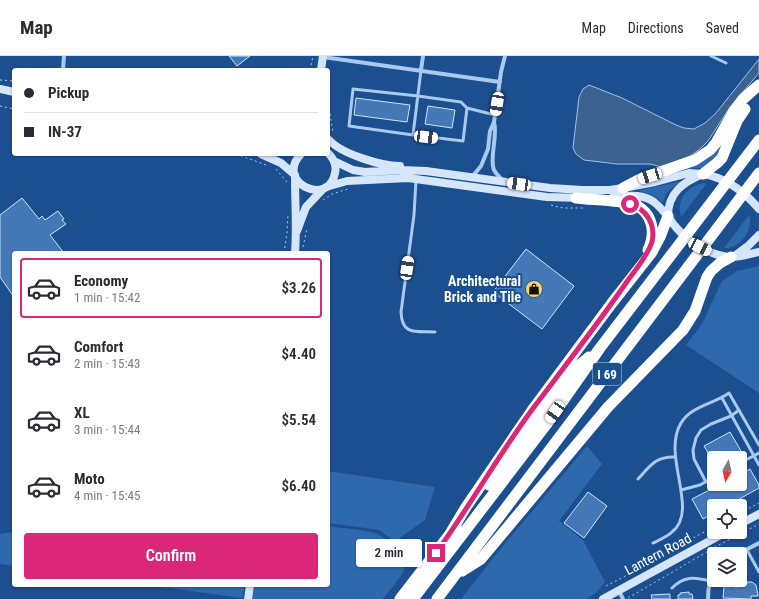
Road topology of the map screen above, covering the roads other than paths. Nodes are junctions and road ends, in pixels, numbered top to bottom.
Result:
1 (64, 56) edge
2 (323, 56) edge
3 (423, 56) edge
4 (505, 56) edge
5 (711, 56) edge
6 (726, 63) dead end
7 (63, 68) edge
8 (321, 68) edge
9 (421, 70) junction
10 (500, 82) junction
11 (759, 84) edge
12 (0, 89) edge
13 (759, 90) edge
14 (12, 92) edge
15 (418, 96) junction
16 (467, 108) junction
17 (495, 115) junction
18 (494, 122) junction
19 (413, 135) junction
20 (331, 137) edge
21 (759, 140) edge
22 (265, 156) edge
23 (300, 156) edge
24 (331, 157) edge
25 (426, 171) junction
26 (759, 173) edge
27 (702, 174) junction
28 (295, 176) junction
29 (472, 177) junction
30 (416, 179) junction
31 (504, 182) junction
32 (326, 187) junction
33 (623, 188) junction
34 (576, 198) junction
35 (756, 206) edge
36 (668, 216) junction
37 (296, 233) junction
38 (759, 235) edge
39 (295, 251) edge
40 (759, 252) edge
41 (732, 257) junction
42 (612, 303) junction
43 (435, 332) dead end
44 (600, 348) junction
45 (722, 398) junction
46 (739, 410) junction
47 (732, 416) junction
48 (759, 446) edge
49 (759, 453) edge
50 (754, 456) junction
51 (675, 457) junction
52 (747, 460) edge
53 (759, 465) edge
54 (638, 479) dead end
55 (706, 482) joint
56 (681, 490) junction
57 (759, 514) edge
58 (747, 520) edge
59 (451, 532) junction
60 (713, 539) edge
61 (653, 543) dead end
62 (759, 543) edge
63 (747, 550) joint
64 (759, 572) edge
65 (456, 575) junction
66 (707, 580) edge
67 (250, 587) edge
68 (709, 587) edge
69 (672, 588) dead end
70 (618, 590) junction
71 (248, 599) edge
72 (400, 599) edge
73 (413, 599) edge
74 (437, 599) edge
75 (603, 599) edge
76 (625, 599) edge
77 (708, 599) edge

1 - 7 street
2 - 8 main road
2 - 9 street
3 - 9 street
4 - 10 street
5 - 6 lane
9 - 10 street
9 - 15 lane
10 - 17 street
11 - 33 highway
12 - 14 main road
13 - 27 highway
15 - 16 lane
15 - 19 lane
15 - 19 lane
16 - 17 lane
16 - 19 lane
17 - 18 street
18 - 29 street
18 - 31 street
20 - 25 main road
21 - 44 highway, I 69
22 - 28 main road
23 - 28 main road
24 - 25 main road
24 - 32 main road
25 - 29 main road
26 - 65 highway, I 69
27 - 33 main road
27 - 35 main road
27 - 36 main road
28 - 32 main road
28 - 37 main road
29 - 31 main road
30 - 32 main road
30 - 34 main road
30 - 43 lane
31 - 33 main road
32 - 37 main road
34 - 36 main road
34 - 42 highway
36 - 41 main road
36 - 42 highway
37 - 39 main road
38 - 41 main road
40 - 41 main road
41 - 65 highway
42 - 59 highway
44 - 59 highway
44 - 73 highway, I 69
45 - 46 lane
45 - 47 lane
45 - 51 lane
46 - 47 lane
46 - 48 lane
47 - 50 lane
47 - 55 lane
49 - 50 lane
50 - 52 lane
50 - 53 lane
51 - 54 lane
51 - 56 lane
55 - 56 lane
56 - 61 lane
57 - 58 main road
59 - 72 highway
60 - 70 main road, Lantern Road
62 - 63 street
63 - 64 lane
65 - 74 highway, I 69
66 - 69 lane
67 - 71 main road
68 - 77 street
70 - 75 main road, Lantern Road
70 - 76 street

